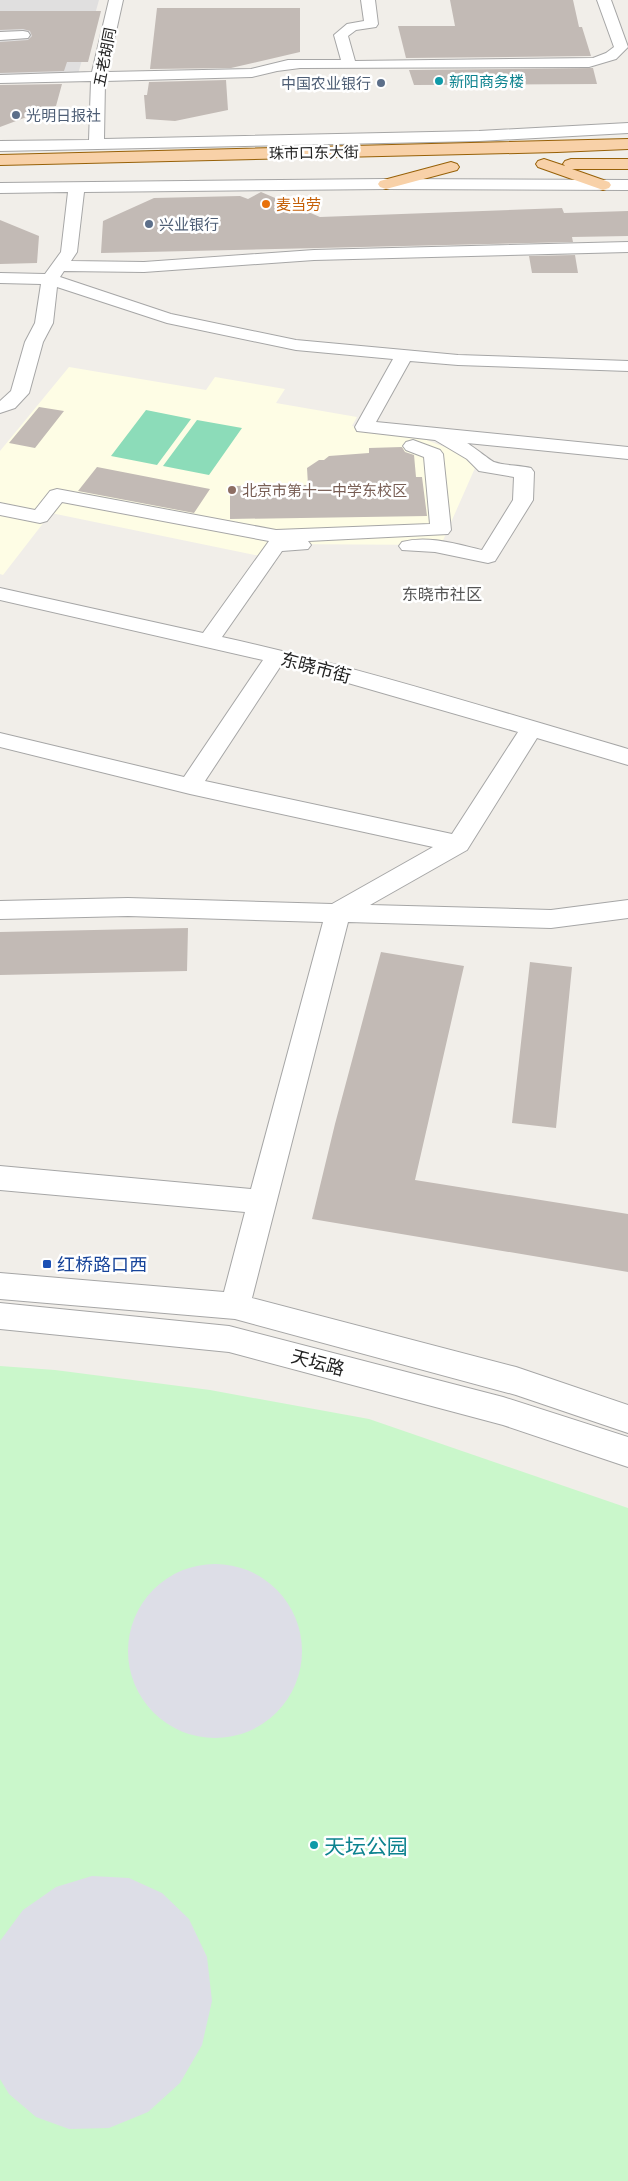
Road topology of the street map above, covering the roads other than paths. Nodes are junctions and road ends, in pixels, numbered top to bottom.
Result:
1 (116, 0) edge
2 (368, 0) edge
3 (604, 0) edge
4 (22, 35) dead end
5 (0, 36) edge
6 (349, 65) junction
7 (98, 78) junction
8 (0, 79) edge
9 (628, 128) edge
10 (478, 136) junction
11 (96, 144) junction
12 (628, 144) edge
13 (0, 146) edge
14 (557, 147) junction
15 (0, 160) edge
16 (544, 164) junction
17 (628, 164) edge
18 (525, 165) dead end
19 (470, 166) dead end
20 (364, 169) dead end
21 (0, 176) edge
22 (385, 176) junction
23 (603, 185) junction
24 (628, 185) edge
25 (0, 188) edge
26 (76, 188) junction
27 (628, 247) edge
28 (55, 272) junction
29 (0, 278) edge
30 (404, 356) junction
31 (628, 366) edge
32 (0, 407) edge
33 (439, 434) junction
34 (413, 446) dead end
35 (628, 453) edge
36 (0, 509) edge
37 (276, 540) junction
38 (0, 594) edge
39 (209, 640) junction
40 (277, 656) junction
41 (532, 728) junction
42 (0, 740) edge
43 (628, 757) edge
44 (190, 786) junction
45 (458, 844) junction
46 (628, 908) edge
47 (0, 910) edge
48 (338, 912) junction
49 (0, 1178) edge
50 (262, 1202) junction
51 (0, 1286) edge
52 (236, 1306) junction
53 (0, 1316) edge
54 (628, 1418) edge
55 (628, 1452) edge

1 - 7 street, 五老胡同
2 - 6 street
3 - 6 street
4 - 5 street
6 - 7 street
7 - 8 street
7 - 11 street, 五老胡同
9 - 10 street, 珠市口东大街
10 - 11 street, 珠市口东大街
10 - 14 main road
11 - 13 street, 珠市口东大街
12 - 14 main road, 珠市口东大街
14 - 15 main road, 珠市口东大街
16 - 17 main road
16 - 18 main road
16 - 23 main road
19 - 22 main road
20 - 21 main road, 珠市口东大街
22 - 23 street, 珠市口东大街
22 - 26 street, 珠市口东大街
23 - 24 street, 珠市口东大街
25 - 26 street, 珠市口东大街
26 - 28 street
27 - 28 street
28 - 29 street
28 - 30 street
28 - 32 street
30 - 31 street
30 - 33 street
33 - 35 street
33 - 37 street
34 - 37 street
36 - 37 street
37 - 39 street
38 - 39 street, 东晓市街
39 - 40 street, 东晓市街
40 - 41 street, 东晓市街
40 - 44 street
41 - 43 street, 东晓市街
41 - 45 street
42 - 44 street
44 - 45 street
45 - 48 street
46 - 48 street
47 - 48 street
48 - 50 street
49 - 50 street
50 - 52 street
51 - 52 street, 天坛路
52 - 54 street, 天坛路
53 - 55 street, 天坛路

